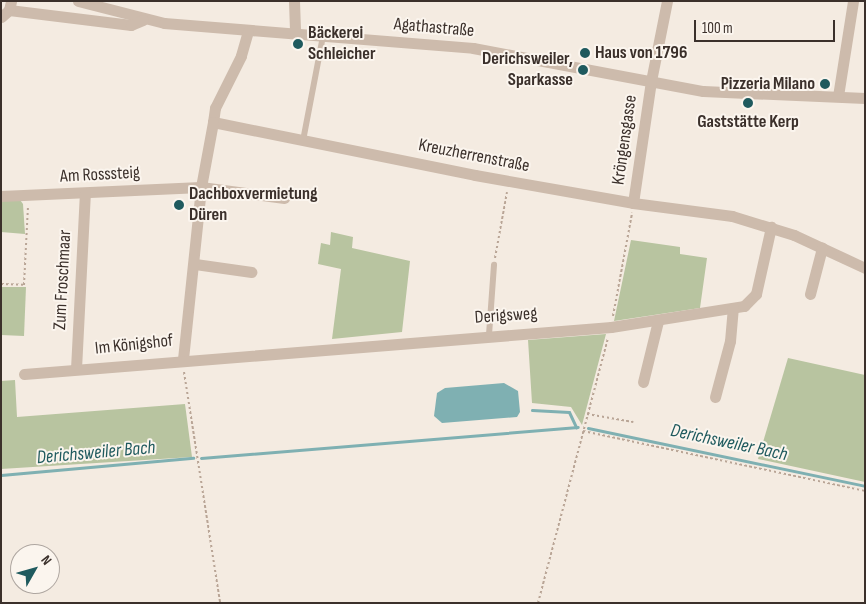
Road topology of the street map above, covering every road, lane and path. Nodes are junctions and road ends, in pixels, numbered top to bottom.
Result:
1 (78, 1) edge
2 (294, 1) edge
3 (667, 1) edge
4 (853, 1) edge
5 (7, 10) edge
6 (143, 20) junction
7 (248, 31) junction
8 (295, 34) junction
9 (324, 36) junction
10 (650, 82) junction
11 (838, 96) junction
12 (865, 98) edge
13 (213, 122) junction
14 (303, 141) junction
15 (514, 182) junction
16 (201, 187) junction
17 (85, 193) junction
18 (1, 196) edge
19 (28, 196) junction
20 (284, 198) dead end
21 (634, 203) junction
22 (771, 227) junction
23 (822, 248) junction
24 (195, 264) junction
25 (494, 265) joint
26 (865, 268) edge
27 (251, 272) dead end
28 (1, 284) edge
29 (810, 294) dead end
30 (733, 308) junction
31 (658, 321) junction
32 (611, 327) junction
33 (489, 335) junction
34 (183, 359) junction
35 (76, 369) junction
36 (24, 374) dead end
37 (643, 382) dead end
38 (715, 397) dead end
39 (587, 414) junction
40 (633, 422) dead end
41 (583, 431) junction
42 (865, 491) edge
43 (220, 603) edge
44 (538, 603) edge

1 - 6 street, Agathastraße
2 - 8 street
3 - 10 street
4 - 11 street
5 - 6 street
6 - 7 street, Agathastraße
7 - 8 street, Agathastraße
7 - 13 street
8 - 9 street, Agathastraße
9 - 10 street, Agathastraße
9 - 14 lane
10 - 11 street, Agathastraße
10 - 21 street, Kröngensgasse
11 - 12 street, Agathastraße
13 - 14 street, Kreuzherrenstraße
13 - 16 street, Im Königshof
14 - 15 street, Kreuzherrenstraße
15 - 21 street, Kreuzherrenstraße
15 - 25 path
16 - 17 street, Am Rosssteig
16 - 20 street
16 - 24 street, Im Königshof
17 - 19 street, Am Rosssteig
17 - 35 street, Zum Froschmaar
18 - 19 street, Am Rosssteig
19 - 28 path
21 - 22 street, Kreuzherrenstraße
21 - 32 path
22 - 23 street, Kreuzherrenstraße
22 - 30 street, Derigsweg
23 - 26 street, Kreuzherrenstraße
23 - 29 street
24 - 27 street
24 - 34 street, Im Königshof
25 - 33 lane
30 - 31 street, Derigsweg
30 - 38 street
31 - 32 street, Derigsweg
31 - 37 street
32 - 33 street, Derigsweg
32 - 39 path
33 - 34 street, Derigsweg
34 - 35 street, Im Königshof
34 - 43 path
35 - 36 street, Im Königshof
39 - 40 path
39 - 41 path
41 - 42 path
41 - 44 path

